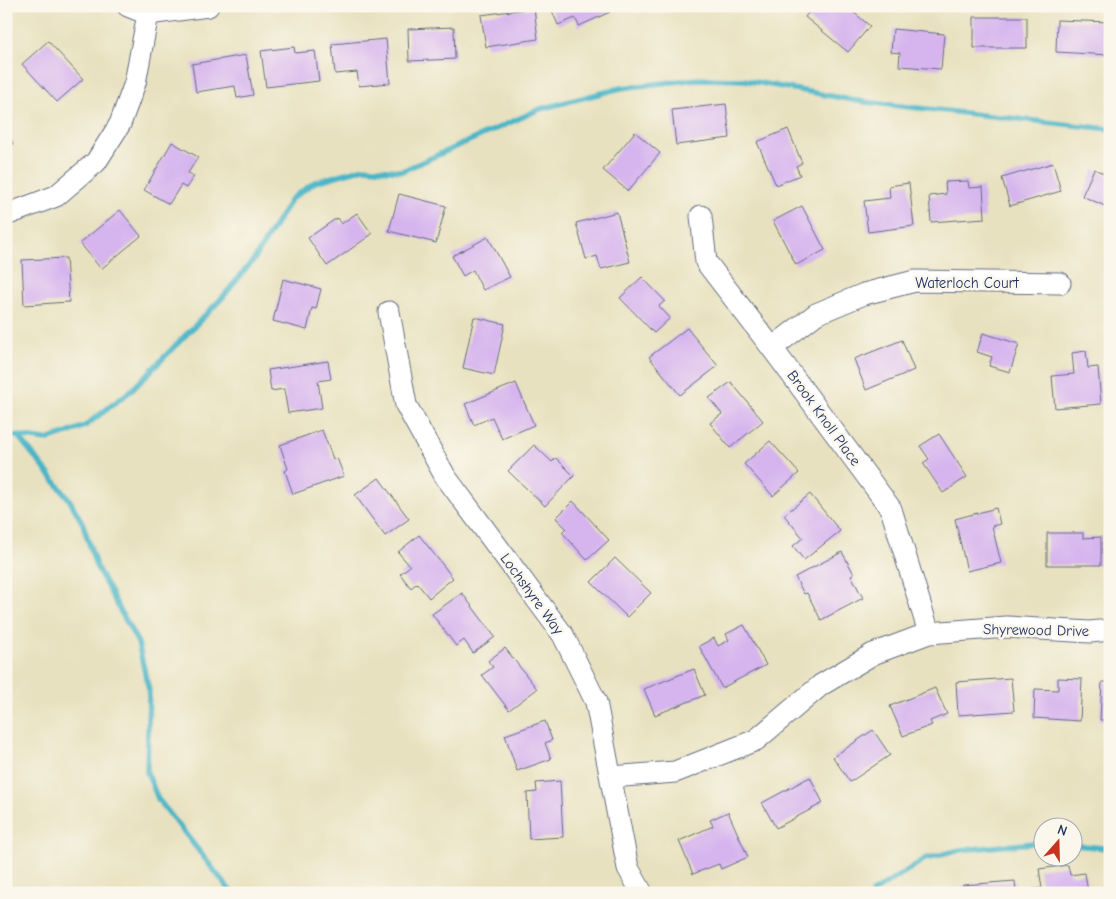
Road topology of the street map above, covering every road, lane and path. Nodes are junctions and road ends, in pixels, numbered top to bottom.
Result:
1 (128, 6) edge
2 (208, 6) edge
3 (148, 14) junction
4 (6, 215) edge
5 (700, 216) dead end
6 (1060, 283) dead end
7 (388, 312) dead end
8 (772, 348) junction
9 (1110, 630) edge
10 (929, 633) junction
11 (611, 777) junction
12 (642, 893) edge

1 - 3 street
2 - 3 street
3 - 4 street
5 - 8 street, Brook Knoll Place
6 - 8 street, Waterloch Court
7 - 11 street, Lochshyre Way
8 - 10 street, Brook Knoll Place
9 - 10 street, Shyrewood Drive
10 - 11 street, Shyrewood Drive
11 - 12 street, Lochshyre Way

